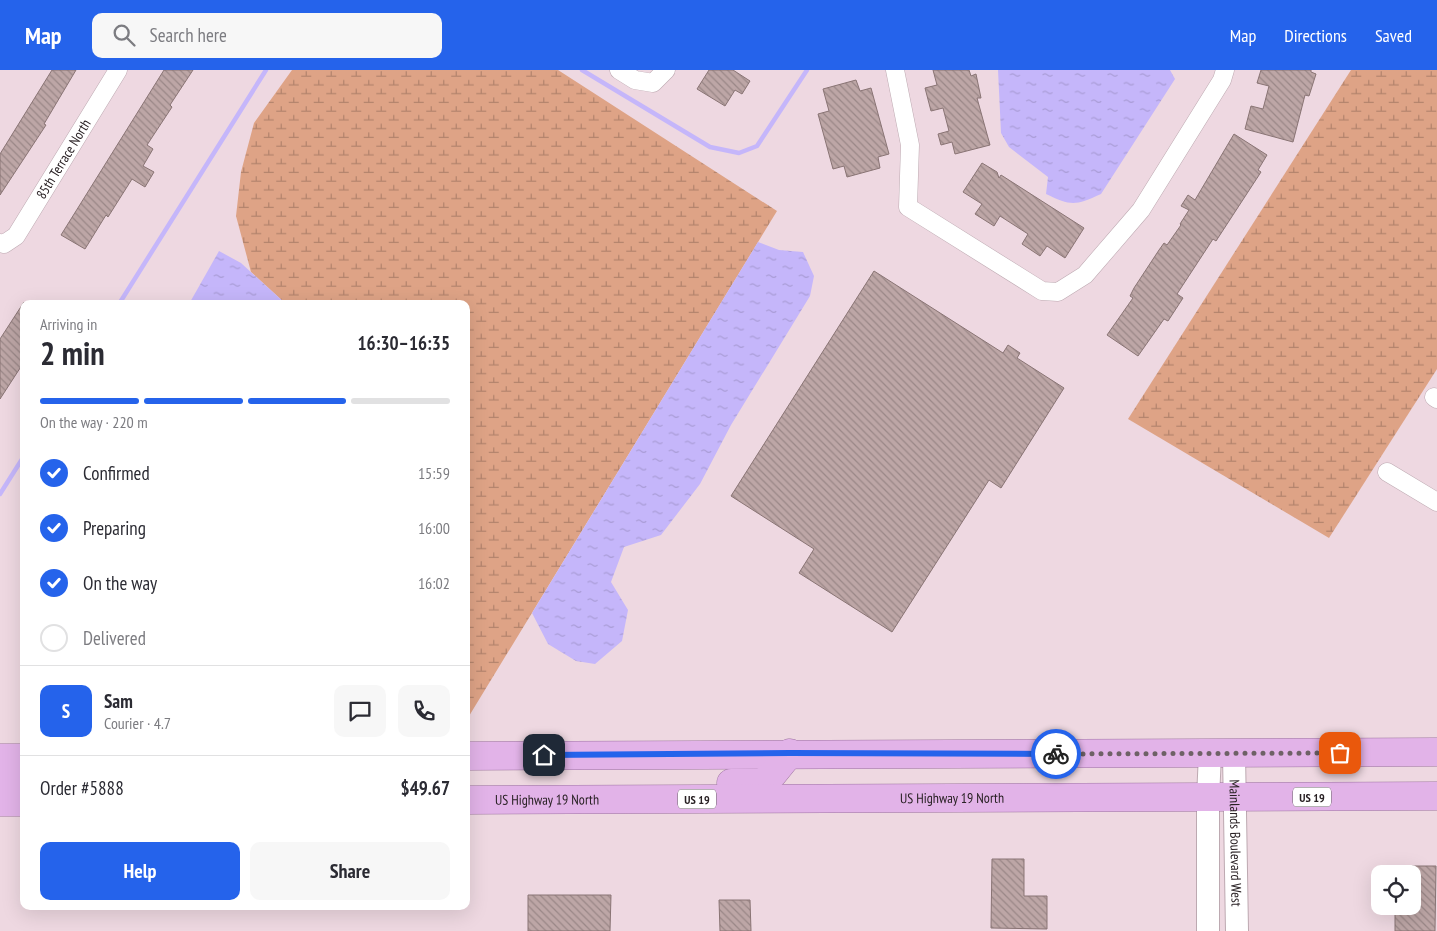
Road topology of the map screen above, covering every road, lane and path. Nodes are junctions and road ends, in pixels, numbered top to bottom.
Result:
1 (118, 70) edge
2 (619, 70) edge
3 (666, 70) edge
4 (895, 70) edge
5 (1225, 70) edge
6 (2, 243) edge
7 (1387, 472) dead end
8 (1437, 502) edge
9 (1437, 752) edge
10 (790, 753) junction
11 (1222, 754) junction
12 (470, 756) edge
13 (0, 758) edge
14 (20, 758) edge
15 (0, 783) edge
16 (20, 783) edge
17 (1437, 796) edge
18 (1208, 798) junction
19 (1236, 798) junction
20 (470, 800) edge
21 (470, 800) edge
22 (0, 802) edge
23 (20, 802) edge
24 (1208, 931) edge
25 (1237, 931) edge

1 - 6 street, 85th Terrace North
2 - 3 street
4 - 5 street
7 - 8 street
9 - 11 highway
10 - 11 highway
10 - 12 highway
10 - 20 highway
11 - 18 street, Mainlands Boulevard West
11 - 19 street, Mainlands Boulevard West
13 - 14 highway
15 - 16 highway
17 - 19 highway, US Highway 19 North / US 19
18 - 19 highway, US Highway 19 North / US 19
18 - 21 highway, US Highway 19 North / US 19
18 - 24 street, Mainlands Boulevard West
19 - 25 street, Mainlands Boulevard West
22 - 23 highway

